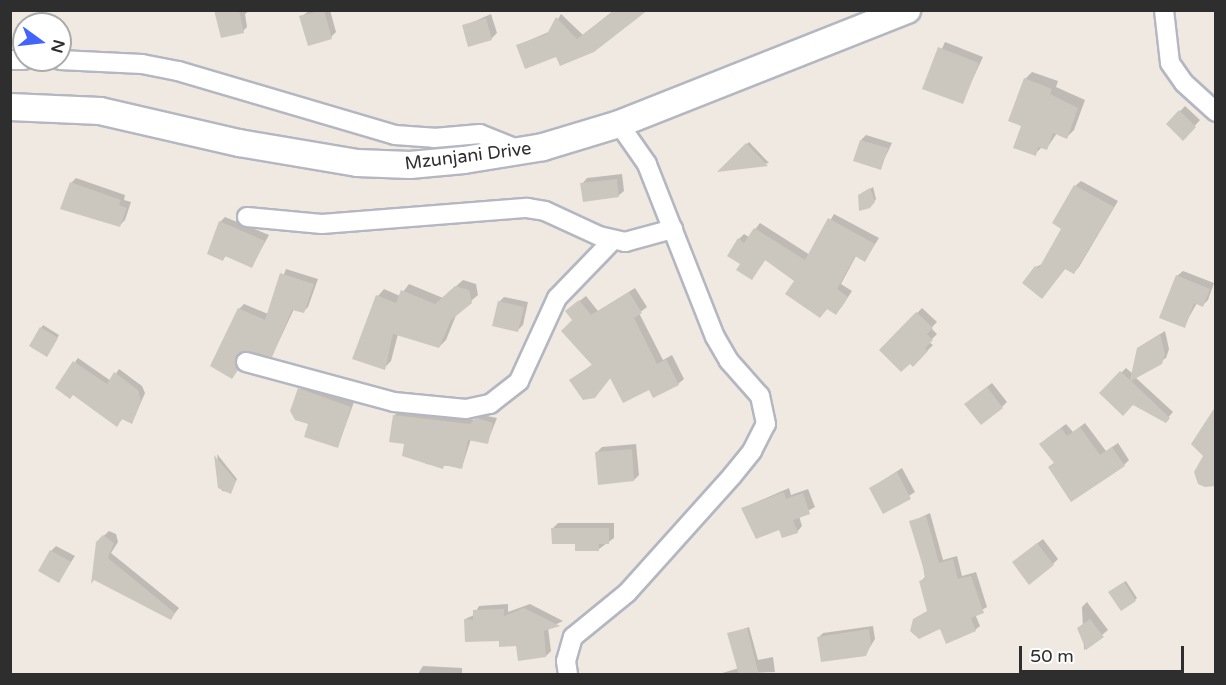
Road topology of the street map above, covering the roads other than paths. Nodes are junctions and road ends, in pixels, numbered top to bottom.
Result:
1 (907, 10) edge
2 (1164, 10) edge
3 (72, 61) edge
4 (10, 107) edge
5 (1215, 112) edge
6 (619, 124) junction
7 (522, 151) junction
8 (248, 217) dead end
9 (673, 229) junction
10 (614, 240) junction
11 (246, 362) dead end
12 (568, 675) edge

1 - 6 main road, Mzunjani Drive
2 - 5 street
3 - 7 street
4 - 7 main road, Mzunjani Drive
6 - 7 main road, Mzunjani Drive
6 - 9 street
8 - 10 street
9 - 10 street
9 - 12 street
10 - 11 street

